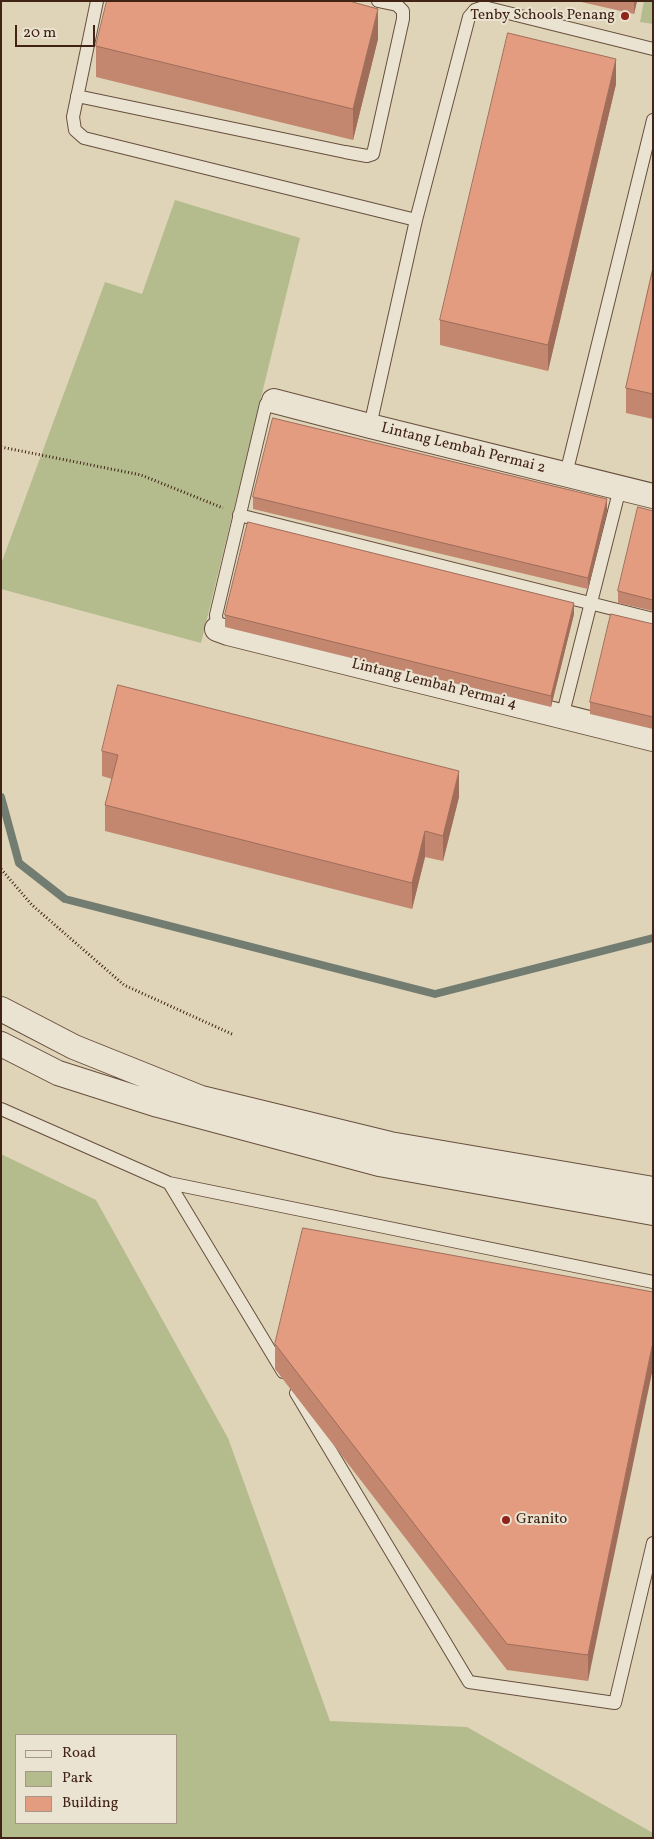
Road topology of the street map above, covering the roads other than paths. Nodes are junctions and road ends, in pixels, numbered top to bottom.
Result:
1 (97, 1) edge
2 (378, 1) edge
3 (653, 49) edge
4 (78, 96) junction
5 (653, 120) edge
6 (416, 220) junction
7 (274, 401) joint
8 (370, 426) junction
9 (566, 474) junction
10 (620, 488) junction
11 (653, 496) edge
12 (240, 515) junction
13 (590, 604) junction
14 (653, 619) edge
15 (216, 629) joint
16 (562, 717) junction
17 (653, 739) edge
18 (1, 1009) edge
19 (1, 1044) edge
20 (1, 1109) edge
21 (169, 1183) junction
22 (653, 1189) edge
23 (653, 1213) edge
24 (653, 1282) edge
25 (653, 1544) edge

1 - 4 lane
2 - 4 lane
3 - 6 lane
4 - 6 lane
5 - 9 lane
6 - 8 lane
7 - 8 street, Lintang Lembah Permai 2
7 - 12 lane
8 - 9 street, Lintang Lembah Permai 2
9 - 10 street, Lintang Lembah Permai 2
10 - 11 street, Lintang Lembah Permai 2
10 - 13 lane
12 - 13 lane
12 - 15 lane
13 - 14 lane
13 - 16 lane
15 - 16 street, Lintang Lembah Permai 4
16 - 17 street, Lintang Lembah Permai 4
18 - 22 street
19 - 23 street
20 - 21 lane
21 - 24 lane
21 - 25 lane

